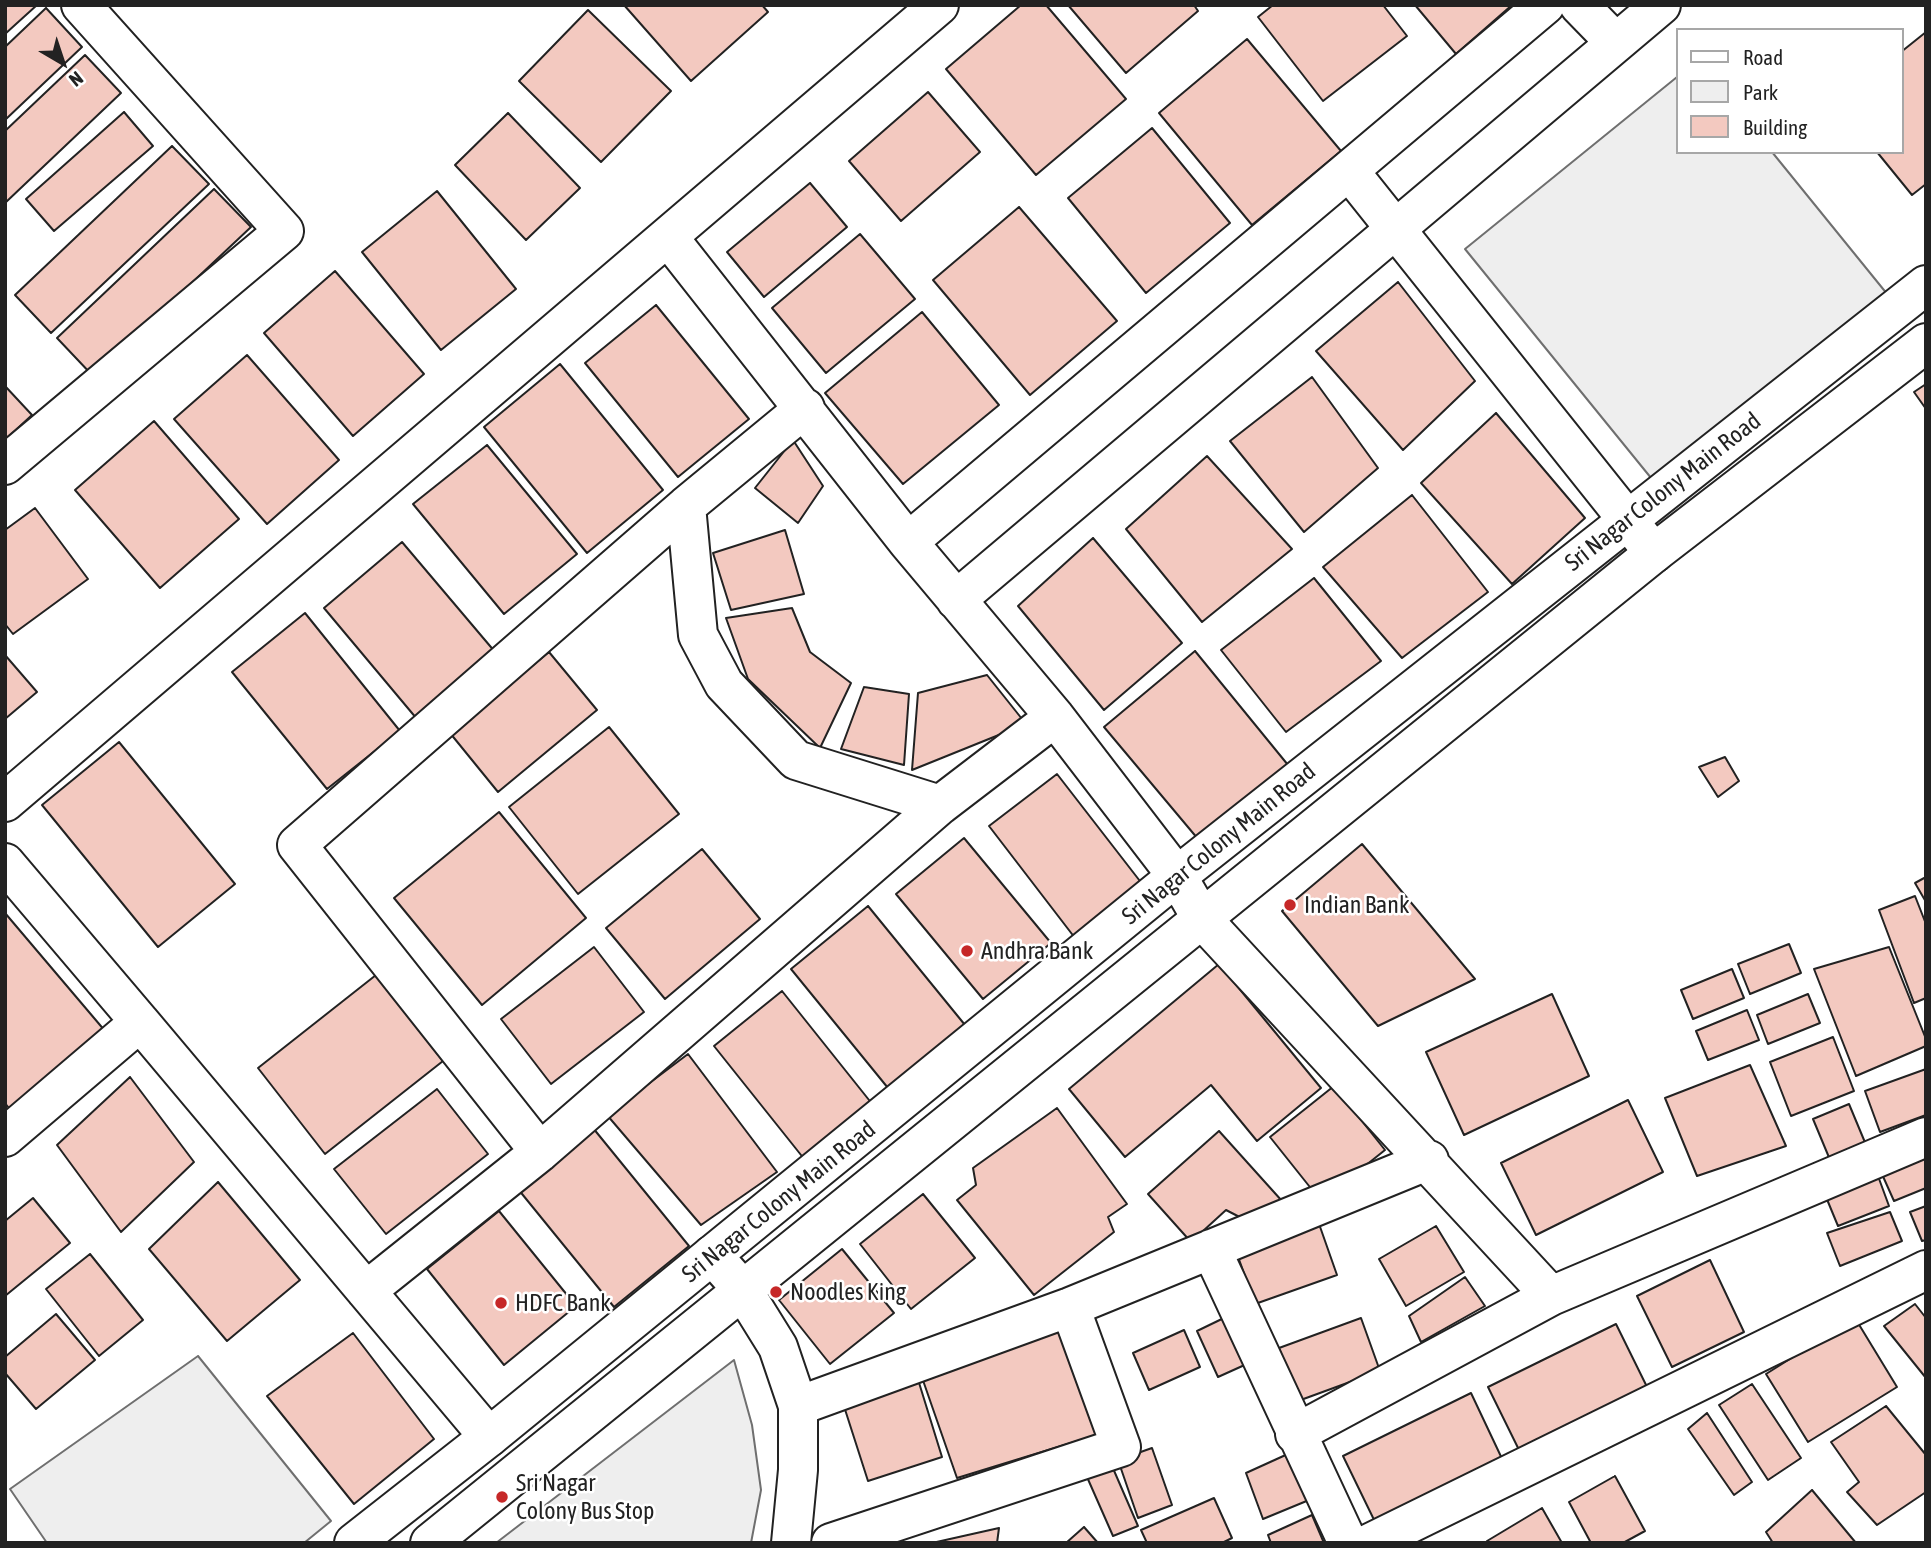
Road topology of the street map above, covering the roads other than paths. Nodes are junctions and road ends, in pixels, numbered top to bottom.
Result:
1 (81, 5) edge
2 (939, 5) edge
3 (1545, 5) edge
4 (1579, 5) edge
5 (1661, 5) edge
6 (1615, 42) junction
7 (1350, 172) junction
8 (1396, 228) junction
9 (668, 237) junction
10 (1926, 285) edge
11 (1926, 343) edge
12 (804, 408) junction
13 (5, 465) edge
14 (686, 506) junction
15 (1628, 519) junction
16 (908, 542) junction
17 (1654, 552) junction
18 (957, 600) junction
19 (1055, 717) junction
20 (5, 802) edge
21 (940, 805) junction
22 (5, 863) edge
23 (1177, 876) junction
24 (1202, 919) junction
25 (140, 1022) junction
26 (5, 1137) edge
27 (1926, 1137) edge
28 (540, 1152) junction
29 (1429, 1160) junction
30 (1211, 1249) junction
31 (712, 1255) junction
32 (1922, 1281) edge
33 (742, 1289) junction
34 (366, 1291) junction
35 (1551, 1296) junction
36 (1070, 1307) junction
37 (798, 1406) junction
38 (1295, 1434) junction
39 (489, 1437) junction
40 (354, 1543) edge
41 (430, 1543) edge
42 (790, 1543) edge
43 (831, 1543) edge
44 (1348, 1543) edge
45 (1370, 1543) edge

1 - 13 street
2 - 9 street
3 - 7 street
4 - 6 street
5 - 6 street
6 - 8 street
7 - 8 street
7 - 16 street
8 - 15 street
8 - 18 street
9 - 12 street
9 - 20 street
10 - 15 street, Sri Nagar Colony Main Road
11 - 17 street, Sri Nagar Colony Main Road
12 - 14 street
12 - 16 street
14 - 21 street
14 - 28 street
15 - 17 street
15 - 23 street, Sri Nagar Colony Main Road
16 - 18 street
17 - 24 street, Sri Nagar Colony Main Road
18 - 19 street
19 - 21 street
19 - 23 street
21 - 28 street
22 - 25 street
23 - 24 street
23 - 31 street, Sri Nagar Colony Main Road
24 - 29 street
24 - 33 street, Sri Nagar Colony Main Road
25 - 26 street
25 - 34 street
27 - 35 street
28 - 34 street
29 - 30 street
29 - 35 street
30 - 36 street
30 - 38 street
31 - 33 street
31 - 39 street, Sri Nagar Colony Main Road
32 - 45 street
33 - 37 street
33 - 41 street, Sri Nagar Colony Main Road
34 - 39 street
35 - 38 street
36 - 37 street
36 - 43 street
37 - 42 street
38 - 44 street
39 - 40 street, Sri Nagar Colony Main Road

